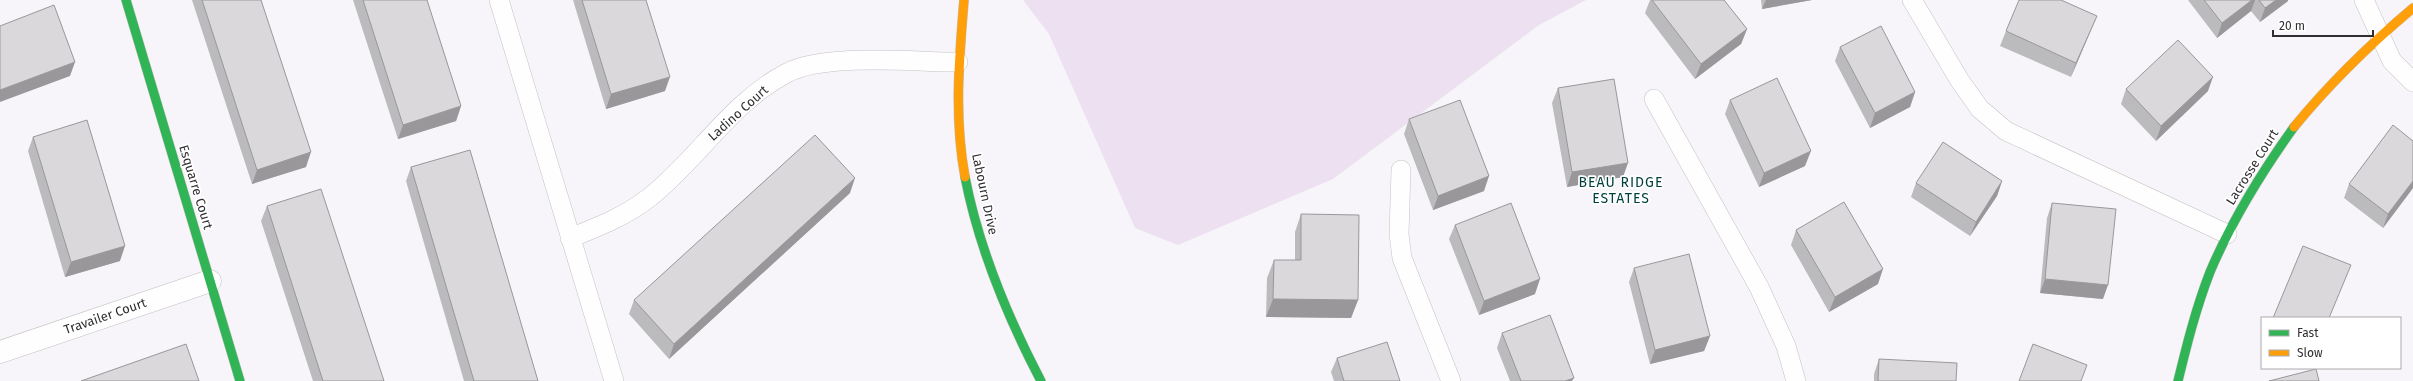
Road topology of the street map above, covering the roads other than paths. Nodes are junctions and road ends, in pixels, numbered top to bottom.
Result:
1 (126, 0) edge
2 (499, 0) edge
3 (964, 0) edge
4 (1912, 0) edge
5 (2364, 0) edge
6 (2413, 8) edge
7 (2380, 33) junction
8 (958, 62) junction
9 (2413, 82) edge
10 (1654, 99) dead end
11 (1401, 170) dead end
12 (2227, 234) junction
13 (570, 238) junction
14 (210, 281) junction
15 (0, 352) edge
16 (240, 381) edge
17 (614, 381) edge
18 (1041, 381) edge
19 (1451, 381) edge
20 (1796, 381) edge
21 (2178, 381) edge

1 - 14 street, Esquarre Court
2 - 13 lane
3 - 8 street, Labourn Drive
4 - 12 lane
5 - 7 lane
6 - 7 street, Lacrosse Court
7 - 9 lane
7 - 12 street, Lacrosse Court
8 - 13 lane, Ladino Court
8 - 18 street, Labourn Drive
10 - 20 lane
11 - 19 lane
12 - 21 street, Lacrosse Court
13 - 17 lane
14 - 15 street, Travailer Court
14 - 16 street, Esquarre Court

